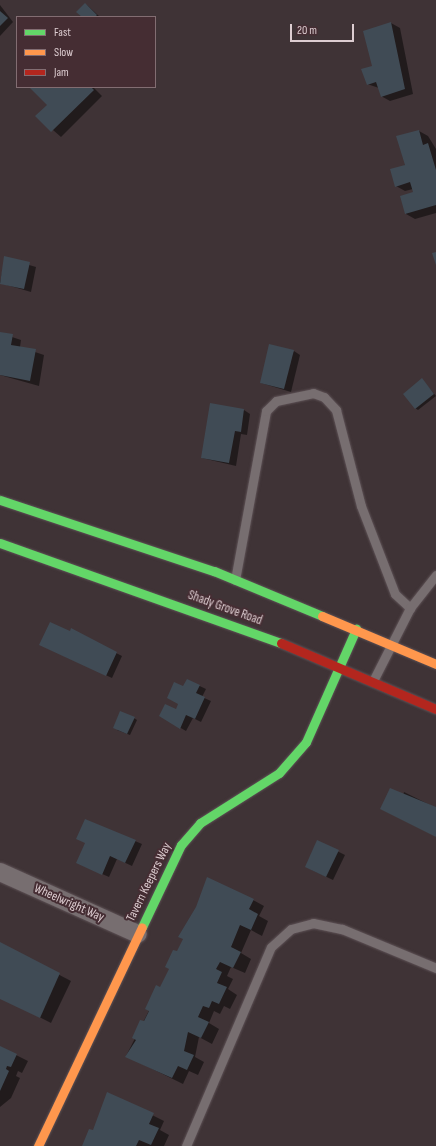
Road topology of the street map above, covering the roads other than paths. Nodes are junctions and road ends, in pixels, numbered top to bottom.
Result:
1 (0, 500) edge
2 (0, 543) edge
3 (436, 575) edge
4 (235, 580) junction
5 (410, 608) junction
6 (356, 629) junction
7 (391, 644) junction
8 (436, 664) edge
9 (339, 666) junction
10 (374, 679) junction
11 (436, 709) edge
12 (0, 872) edge
13 (138, 934) junction
14 (436, 968) edge
15 (38, 1146) edge
16 (186, 1146) edge

1 - 4 main road
2 - 9 main road, Shady Grove Road
3 - 5 lane
4 - 5 lane
4 - 6 main road
5 - 7 lane
6 - 7 main road
6 - 9 main road, Tavern Keepers Way
7 - 8 main road
7 - 10 lane
9 - 10 main road, Shady Grove Road
9 - 13 main road, Tavern Keepers Way
10 - 11 main road, Shady Grove Road
12 - 13 street, Wheelwright Way
13 - 15 main road, Tavern Keepers Way
14 - 16 lane

